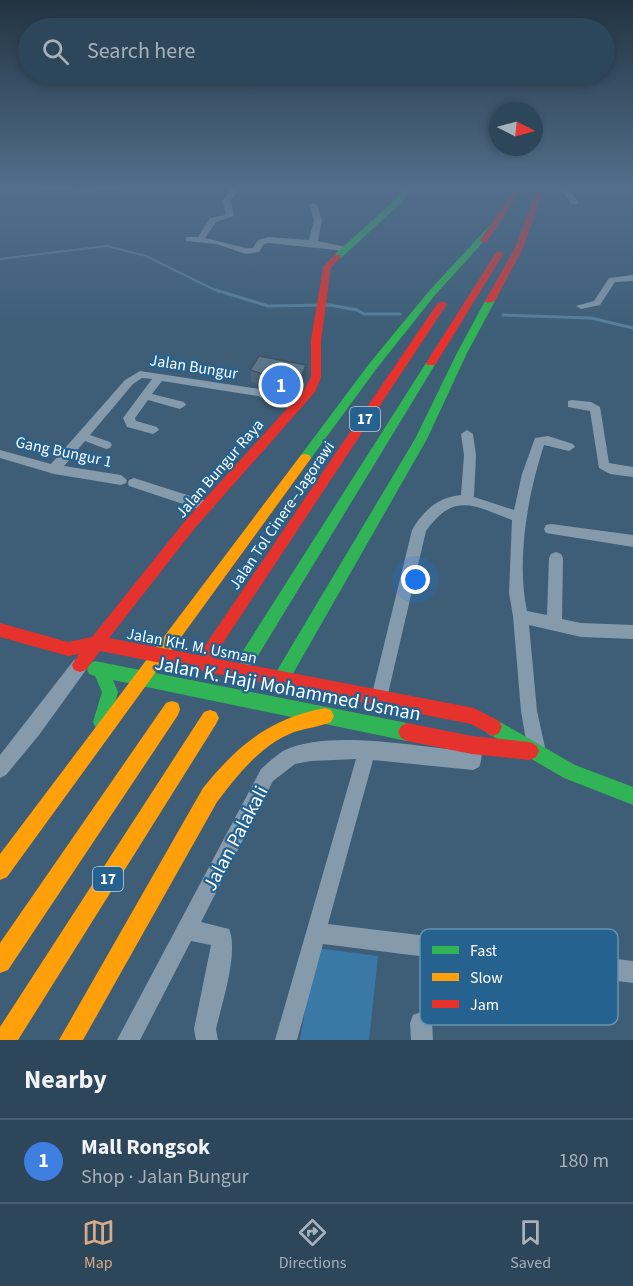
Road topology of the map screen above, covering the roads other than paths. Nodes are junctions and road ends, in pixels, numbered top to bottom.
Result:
1 (203, 236) edge
2 (315, 236) edge
3 (360, 236) edge
4 (485, 236) edge
5 (487, 236) edge
6 (511, 236) edge
7 (523, 236) edge
8 (189, 238) dead end
9 (200, 240) junction
10 (313, 243) junction
11 (346, 248) junction
12 (633, 278) edge
13 (581, 306) dead end
14 (160, 376) junction
15 (145, 396) junction
16 (572, 404) dead end
17 (180, 405) dead end
18 (295, 407) junction
19 (153, 430) dead end
20 (467, 434) dead end
21 (82, 436) junction
22 (106, 445) dead end
23 (569, 447) dead end
24 (0, 454) edge
25 (54, 469) junction
26 (633, 472) edge
27 (467, 501) junction
28 (207, 507) junction
29 (519, 517) junction
30 (551, 529) dead end
31 (633, 541) edge
32 (556, 558) dead end
33 (521, 616) junction
34 (554, 624) junction
35 (0, 630) edge
36 (633, 632) edge
37 (96, 643) junction
38 (68, 649) junction
39 (210, 652) dead end
40 (158, 656) junction
41 (247, 658) dead end
42 (80, 665) junction
43 (100, 670) junction
44 (141, 679) junction
45 (281, 679) junction
46 (379, 698) junction
47 (172, 708) dead end
48 (325, 716) junction
49 (474, 716) junction
50 (210, 718) dead end
51 (472, 745) junction
52 (90, 746) junction
53 (368, 752) junction
54 (537, 752) junction
55 (0, 769) edge
56 (633, 796) edge
57 (0, 870) edge
58 (186, 930) junction
59 (315, 933) junction
60 (420, 946) edge
61 (0, 962) edge
62 (618, 970) edge
63 (633, 972) edge
64 (5, 1040) edge
65 (70, 1040) edge
66 (128, 1040) edge
67 (207, 1040) edge
68 (286, 1040) edge

1 - 9 street
2 - 10 street
3 - 11 main road, Jalan Bungur Raya
4 - 40 main road
5 - 39 main road, Jalan Tol Cinere–Jagorawi / 17
6 - 41 main road, 17
7 - 45 main road
8 - 9 street
9 - 10 street
10 - 11 street
11 - 18 main road, Jalan Bungur Raya
12 - 13 street
14 - 15 street
14 - 18 street, Jalan Bungur
14 - 21 street, Jalan Bungur
15 - 17 street
15 - 19 street
16 - 26 street
18 - 28 main road, Jalan Bungur Raya
20 - 27 street
21 - 22 street
21 - 25 street, Jalan Bungur
23 - 29 street
24 - 25 street, Gang Bungur 1
25 - 28 street, Gang Bungur 1
27 - 29 street
27 - 46 street
28 - 37 main road, Jalan Bungur Raya
29 - 33 street
30 - 31 street
32 - 34 street
33 - 34 street
33 - 54 street
34 - 36 street
35 - 38 main road
37 - 38 main road
37 - 40 main road, Jalan KH. M. Usman
37 - 42 main road, Jalan Bungur Raya
38 - 42 main road
40 - 44 main road
40 - 45 main road, Jalan KH. M. Usman
42 - 43 main road, Jalan K. Haji Mohammed Usman
42 - 55 street
43 - 44 main road, Jalan K. Haji Mohammed Usman
43 - 52 main road
44 - 48 main road, Jalan K. Haji Mohammed Usman
44 - 52 main road
45 - 46 main road, Jalan K. Haji Mohammed Usman
46 - 49 main road, Jalan K. Haji Mohammed Usman
47 - 61 main road, 17
48 - 51 main road, Jalan K. Haji Mohammed Usman
48 - 65 main road
49 - 51 main road
49 - 54 main road, Jalan K. Haji Mohammed Usman
50 - 64 main road, 17
51 - 53 street, Jalan Palakali
51 - 54 main road, Jalan K. Haji Mohammed Usman
52 - 57 main road
53 - 58 street, Jalan Palakali
53 - 59 street
54 - 56 main road, Jalan K. Haji Mohammed Usman
58 - 66 street, Jalan Palakali
58 - 67 street
59 - 60 street
59 - 68 street
62 - 63 street

